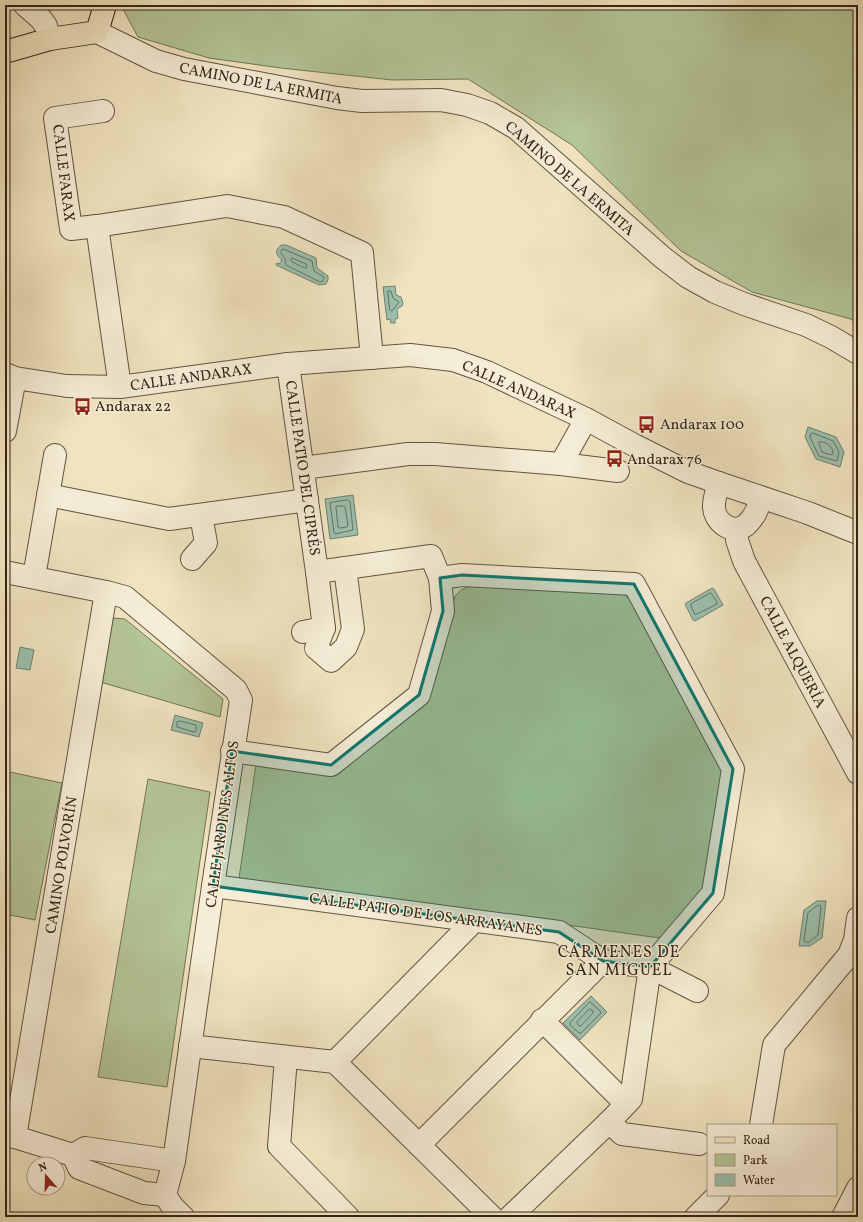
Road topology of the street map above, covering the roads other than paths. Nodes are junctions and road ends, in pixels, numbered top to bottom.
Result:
1 (25, 5) edge
2 (105, 5) edge
3 (97, 32) junction
4 (50, 39) junction
5 (5, 52) edge
6 (103, 111) dead end
7 (97, 226) junction
8 (858, 353) edge
9 (372, 358) junction
10 (288, 364) junction
11 (8, 377) edge
12 (120, 387) junction
13 (586, 419) junction
14 (5, 431) edge
15 (55, 455) dead end
16 (561, 464) junction
17 (302, 468) junction
18 (618, 470) dead end
19 (719, 483) junction
20 (48, 495) junction
21 (761, 498) junction
22 (307, 500) junction
23 (201, 514) junction
24 (736, 529) junction
25 (858, 533) edge
26 (192, 559) dead end
27 (344, 568) junction
28 (5, 572) edge
29 (317, 572) junction
30 (34, 577) junction
31 (440, 578) junction
32 (106, 592) junction
33 (232, 751) junction
34 (858, 773) edge
35 (213, 886) junction
36 (858, 918) edge
37 (474, 921) junction
38 (603, 961) junction
39 (650, 967) junction
40 (697, 991) dead end
41 (542, 1020) junction
42 (190, 1046) junction
43 (286, 1058) junction
44 (335, 1062) junction
45 (626, 1104) junction
46 (609, 1122) junction
47 (761, 1124) edge
48 (10, 1135) edge
49 (700, 1144) dead end
50 (419, 1145) junction
51 (72, 1155) junction
52 (174, 1161) junction
53 (858, 1188) edge
54 (165, 1195) junction
55 (717, 1196) edge
56 (183, 1217) edge
57 (348, 1217) edge
58 (492, 1217) edge
59 (510, 1217) edge
60 (696, 1217) edge
61 (843, 1217) edge

1 - 4 street
2 - 3 main road
3 - 4 main road
3 - 8 street, CAMINO DE LA ERMITA
4 - 5 main road
6 - 7 street, CALLE FARAX
7 - 9 street
7 - 12 street, CALLE FARAX
9 - 10 street, CALLE ANDARAX
9 - 13 street, CALLE ANDARAX
10 - 12 street, CALLE ANDARAX
10 - 17 street, CALLE PATIO DEL CIPRÉS
11 - 12 street, CALLE ANDARAX
11 - 14 street, CALLE ANDARAX
13 - 16 street
13 - 19 street, CALLE ANDARAX
15 - 20 street
16 - 17 street
16 - 18 street
17 - 22 street, CALLE PATIO DEL CIPRÉS
19 - 21 street, CALLE ANDARAX
19 - 24 street
20 - 23 street
20 - 30 street
21 - 24 street
21 - 25 street, CALLE ANDARAX
22 - 23 street
22 - 29 street, CALLE PATIO DEL CIPRÉS
23 - 26 street
24 - 34 street, CALLE ALQUERÍA
27 - 29 street, CALLE PATIO DEL CIPRÉS
27 - 29 street, CALLE PATIO DEL CIPRÉS
27 - 31 street, CALLE PATIO DEL CIPRÉS
28 - 30 street, CALLE JARDINES ALTOS
30 - 32 street, CALLE JARDINES ALTOS
31 - 33 street
31 - 39 street
32 - 33 street, CALLE JARDINES ALTOS
32 - 48 street, CAMINO POLVORÍN
33 - 35 street, CALLE JARDINES ALTOS
35 - 37 street, CALLE PATIO DE LOS ARRAYANES
35 - 42 street, CALLE JARDINES ALTOS
36 - 47 street
37 - 38 street, CALLE PATIO DE LOS ARRAYANES
37 - 44 street
38 - 39 street, CALLE PATIO DE LOS ARRAYANES
38 - 41 street
39 - 40 street, CALLE PATIO DE LOS ARRAYANES
39 - 45 street
41 - 45 street
41 - 50 street
42 - 43 street
42 - 52 street, CALLE JARDINES ALTOS
43 - 44 street
43 - 57 street
44 - 50 street
45 - 46 street
46 - 49 street
46 - 59 street
48 - 51 street
50 - 58 street
51 - 52 street
51 - 54 street
52 - 54 street, CALLE JARDINES ALTOS
53 - 61 street
54 - 56 street
55 - 60 street

